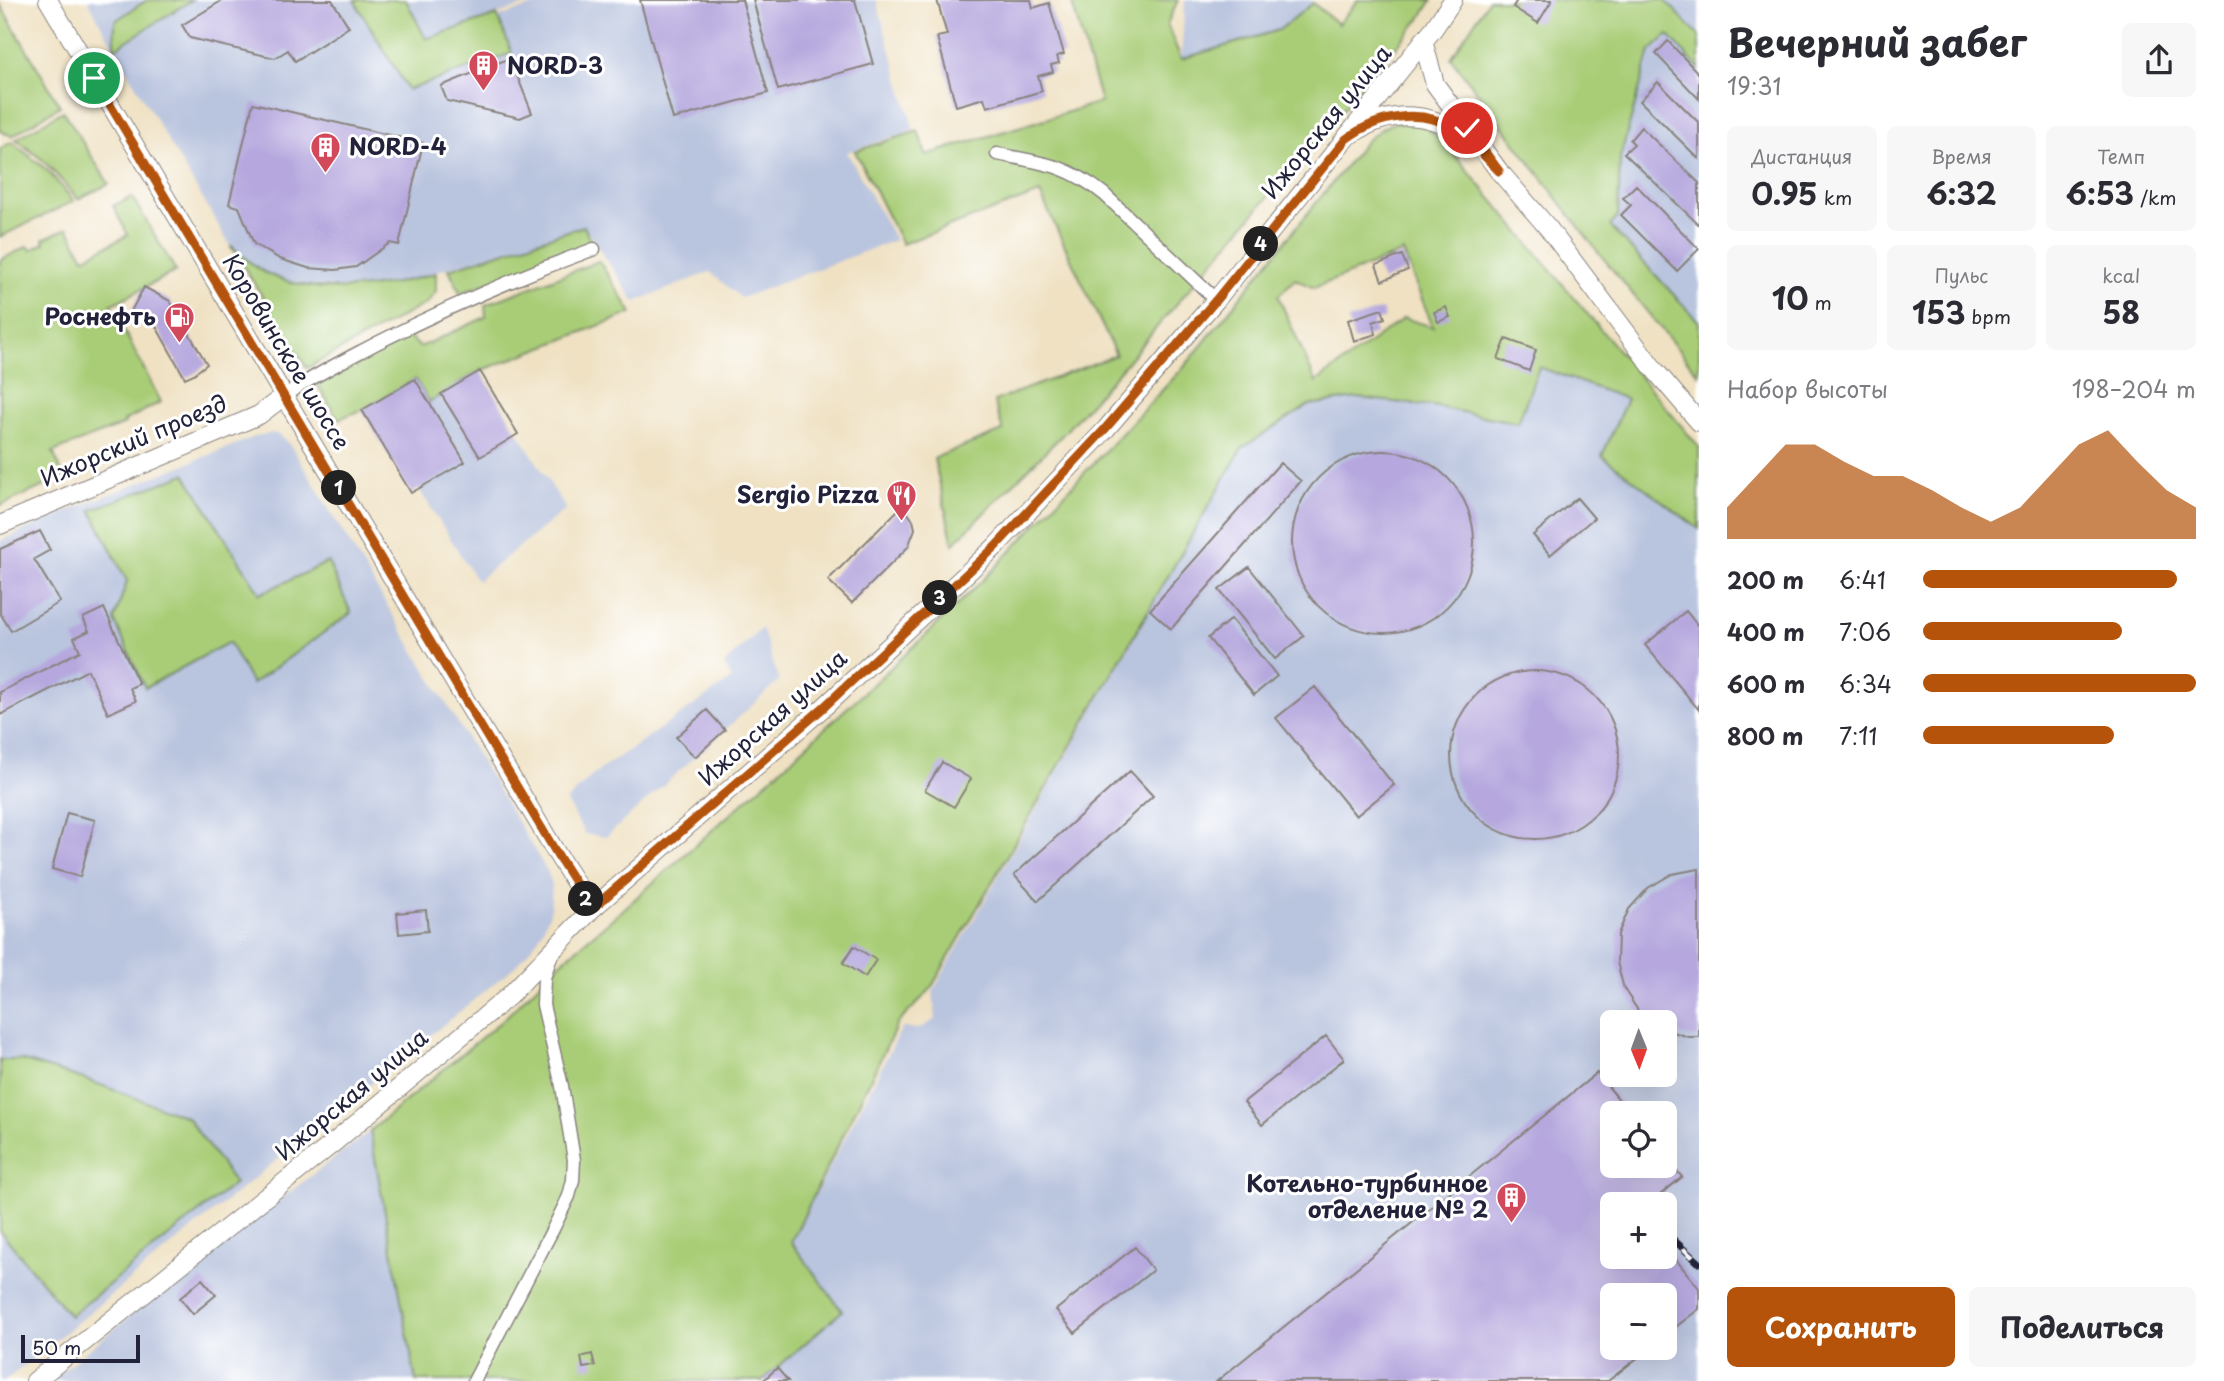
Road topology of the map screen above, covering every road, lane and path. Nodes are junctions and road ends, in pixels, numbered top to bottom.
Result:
1 (48, 0) edge
2 (1453, 0) edge
3 (1423, 41) junction
4 (1346, 139) junction
5 (997, 155) dead end
6 (1499, 171) junction
7 (594, 249) dead end
8 (1216, 300) junction
9 (284, 396) junction
10 (1699, 422) edge
11 (0, 525) edge
12 (592, 909) junction
13 (552, 953) junction
14 (35, 1381) edge
15 (474, 1381) edge

1 - 9 main road, Коровинское шоссе
2 - 3 main road, Ижорская улица
3 - 4 main road, Ижорская улица
3 - 6 main road
4 - 6 main road
4 - 8 main road, Ижорская улица
5 - 8 street
6 - 10 main road
7 - 9 street
8 - 12 main road, Ижорская улица
9 - 11 main road, Ижорский проезд
9 - 12 main road, Коровинское шоссе
12 - 13 main road, Ижорская улица
13 - 14 main road, Ижорская улица
13 - 15 street

